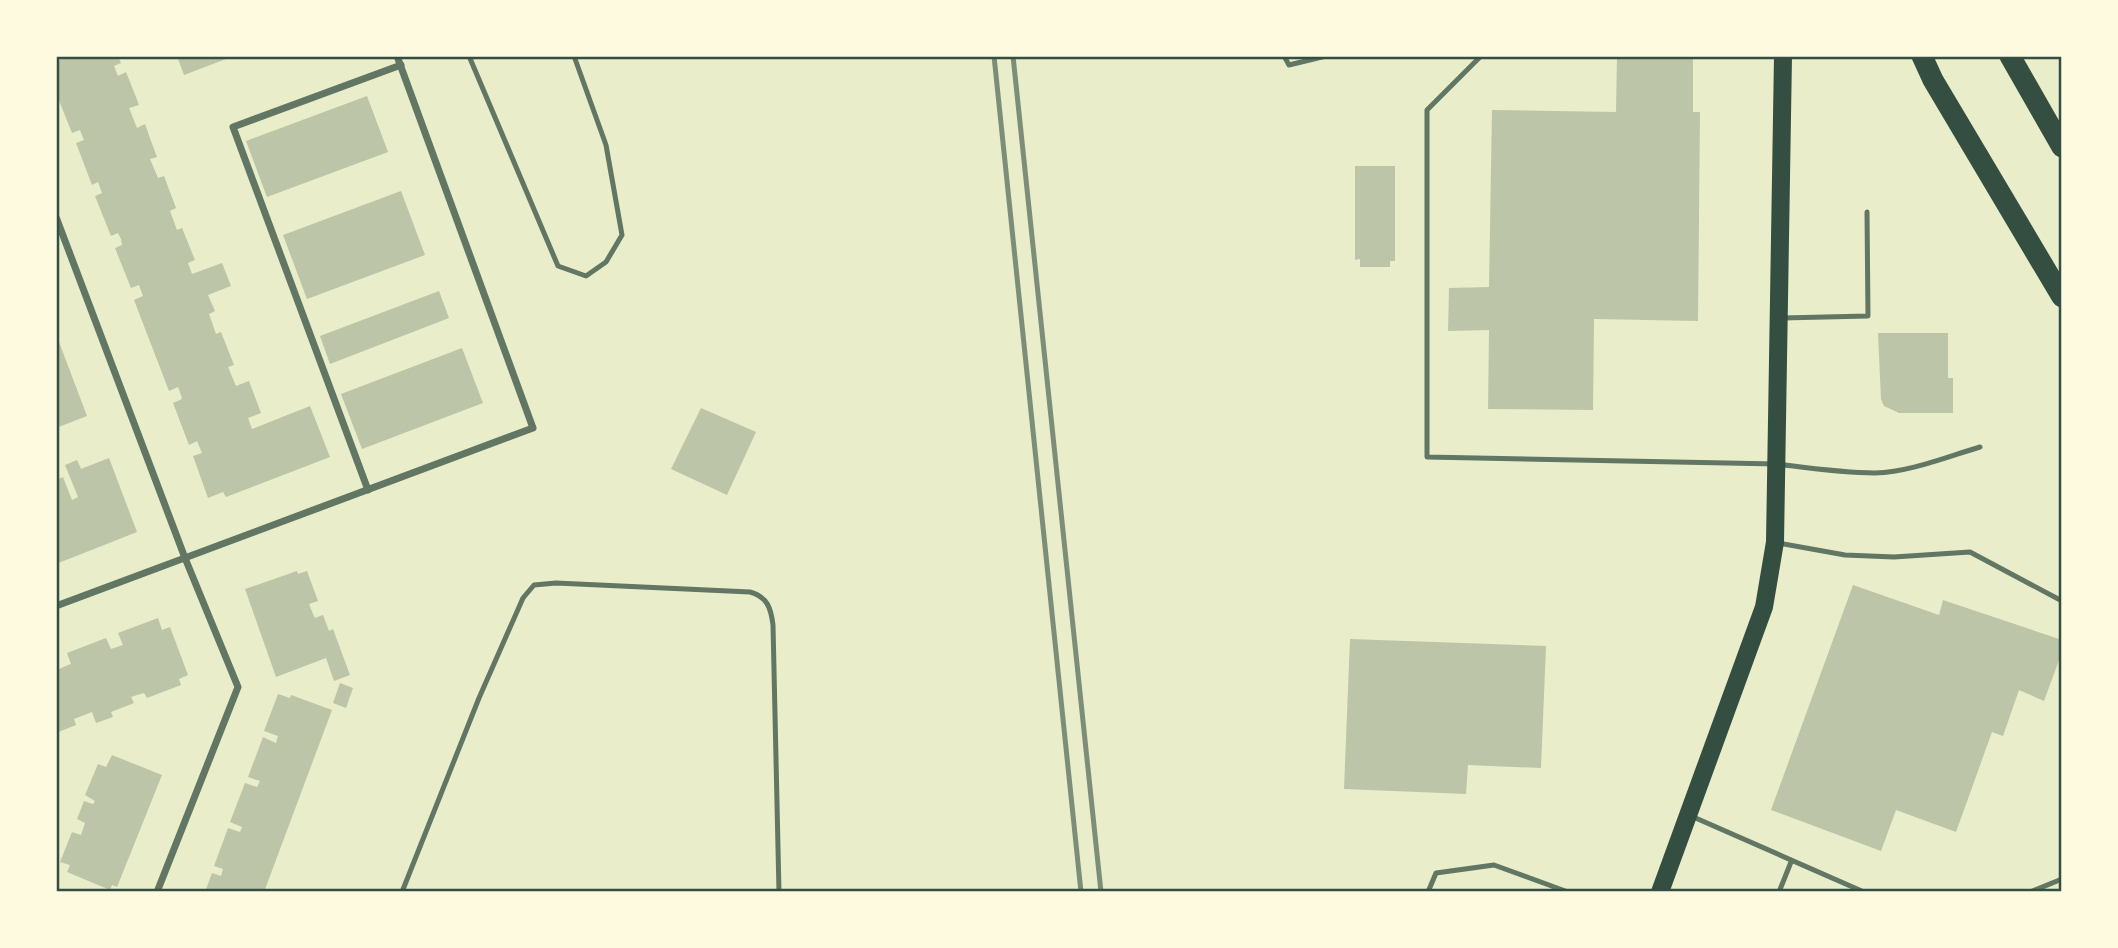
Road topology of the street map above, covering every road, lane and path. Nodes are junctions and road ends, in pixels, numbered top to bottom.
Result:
1 (397, 56) edge
2 (469, 56) edge
3 (574, 56) edge
4 (1284, 56) edge
5 (1326, 56) edge
6 (1481, 56) edge
7 (1783, 56) edge
8 (1916, 56) edge
9 (1922, 56) edge
10 (2010, 56) edge
11 (401, 65) junction
12 (1933, 80) junction
13 (2062, 147) edge
14 (1867, 212) dead end
15 (56, 217) edge
16 (2062, 297) edge
17 (1779, 318) junction
18 (1980, 447) dead end
19 (1777, 464) junction
20 (368, 490) junction
21 (1775, 542) junction
22 (185, 558) junction
23 (2062, 601) edge
24 (56, 606) edge
25 (1688, 814) junction
26 (1791, 862) junction
27 (2062, 879) edge
28 (1544, 883) junction
29 (157, 892) edge
30 (402, 892) edge
31 (779, 892) edge
32 (1429, 892) edge
33 (1540, 892) edge
34 (1568, 892) edge
35 (1660, 892) edge
36 (1779, 892) edge
37 (1864, 892) edge
38 (2030, 892) edge

1 - 11 street
2 - 3 lane
4 - 5 lane
6 - 19 lane
7 - 17 main road
8 - 12 highway
9 - 12 highway
10 - 13 highway
11 - 20 street
11 - 20 street
12 - 16 highway
14 - 17 lane
15 - 22 street
17 - 19 main road
18 - 19 lane
19 - 21 main road
20 - 22 street
21 - 23 lane
21 - 25 main road
22 - 24 street
22 - 29 street
25 - 26 lane
25 - 35 main road
26 - 36 lane
26 - 37 lane
27 - 38 lane
28 - 32 lane
28 - 33 lane
28 - 34 lane
30 - 31 lane

